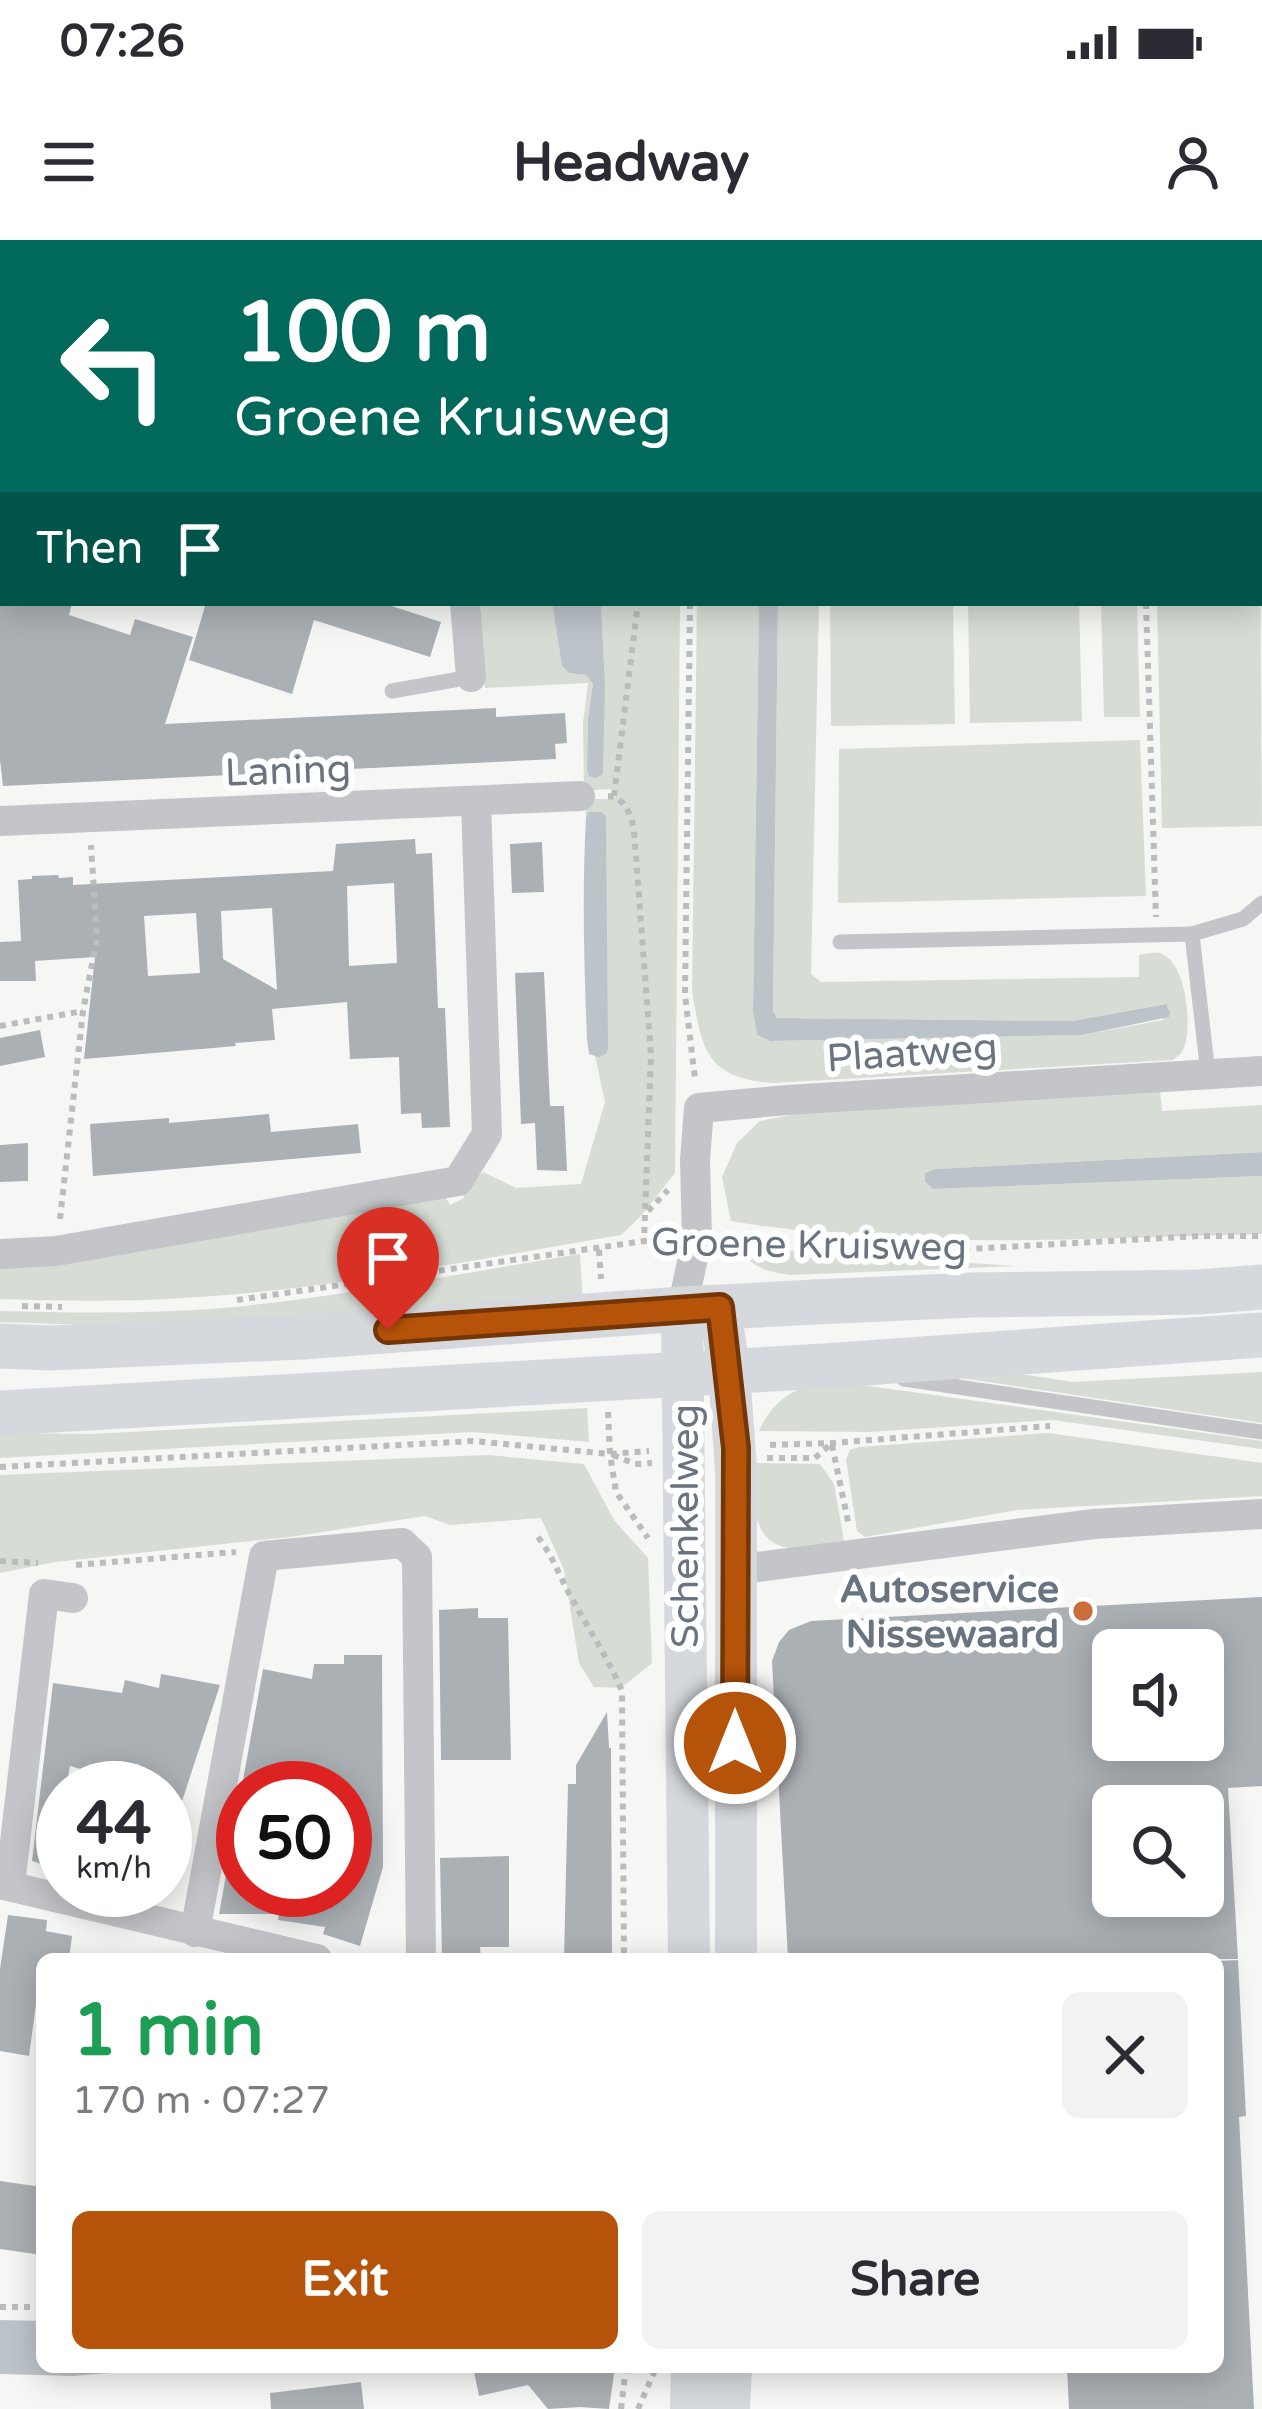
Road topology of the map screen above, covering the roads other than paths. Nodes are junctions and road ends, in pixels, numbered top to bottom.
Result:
1 (465, 606) edge
2 (470, 677) joint
3 (392, 691) dead end
4 (580, 796) road end
5 (476, 802) junction
6 (0, 821) edge
7 (1262, 902) edge
8 (1192, 934) junction
9 (840, 942) dead end
10 (1262, 1070) edge
11 (1208, 1074) junction
12 (0, 1255) edge
13 (1262, 1287) edge
14 (701, 1308) junction
15 (1252, 1341) edge
16 (0, 1346) edge
17 (824, 1366) junction
18 (729, 1371) junction
19 (684, 1374) junction
20 (0, 1413) edge
21 (1262, 1432) edge
22 (1262, 1514) edge
23 (734, 1570) junction
24 (73, 1598) dead end
25 (5, 1884) edge
26 (195, 1931) junction
27 (291, 1953) edge
28 (421, 1953) edge
29 (689, 1953) edge
30 (736, 1953) edge
31 (692, 2373) edge
32 (731, 2373) edge
33 (691, 2409) edge
34 (729, 2409) edge

1 - 2 street
2 - 3 lane
4 - 5 street, Laning
5 - 6 street, Laning
5 - 12 street
7 - 8 lane
8 - 9 lane
8 - 11 lane
10 - 11 street, Plaatweg
11 - 14 street, Plaatweg
13 - 14 main road, Groene Kruisweg
14 - 16 main road, Groene Kruisweg
14 - 18 main road, Schenkelweg
14 - 19 main road, Schenkelweg
15 - 17 main road
17 - 18 main road
17 - 21 lane
18 - 19 main road
18 - 23 main road, Schenkelweg
19 - 20 main road
19 - 29 main road, Schenkelweg
22 - 23 street
23 - 30 main road, Schenkelweg
24 - 25 street
25 - 26 street
26 - 27 street
26 - 28 street
31 - 33 main road
32 - 34 main road

